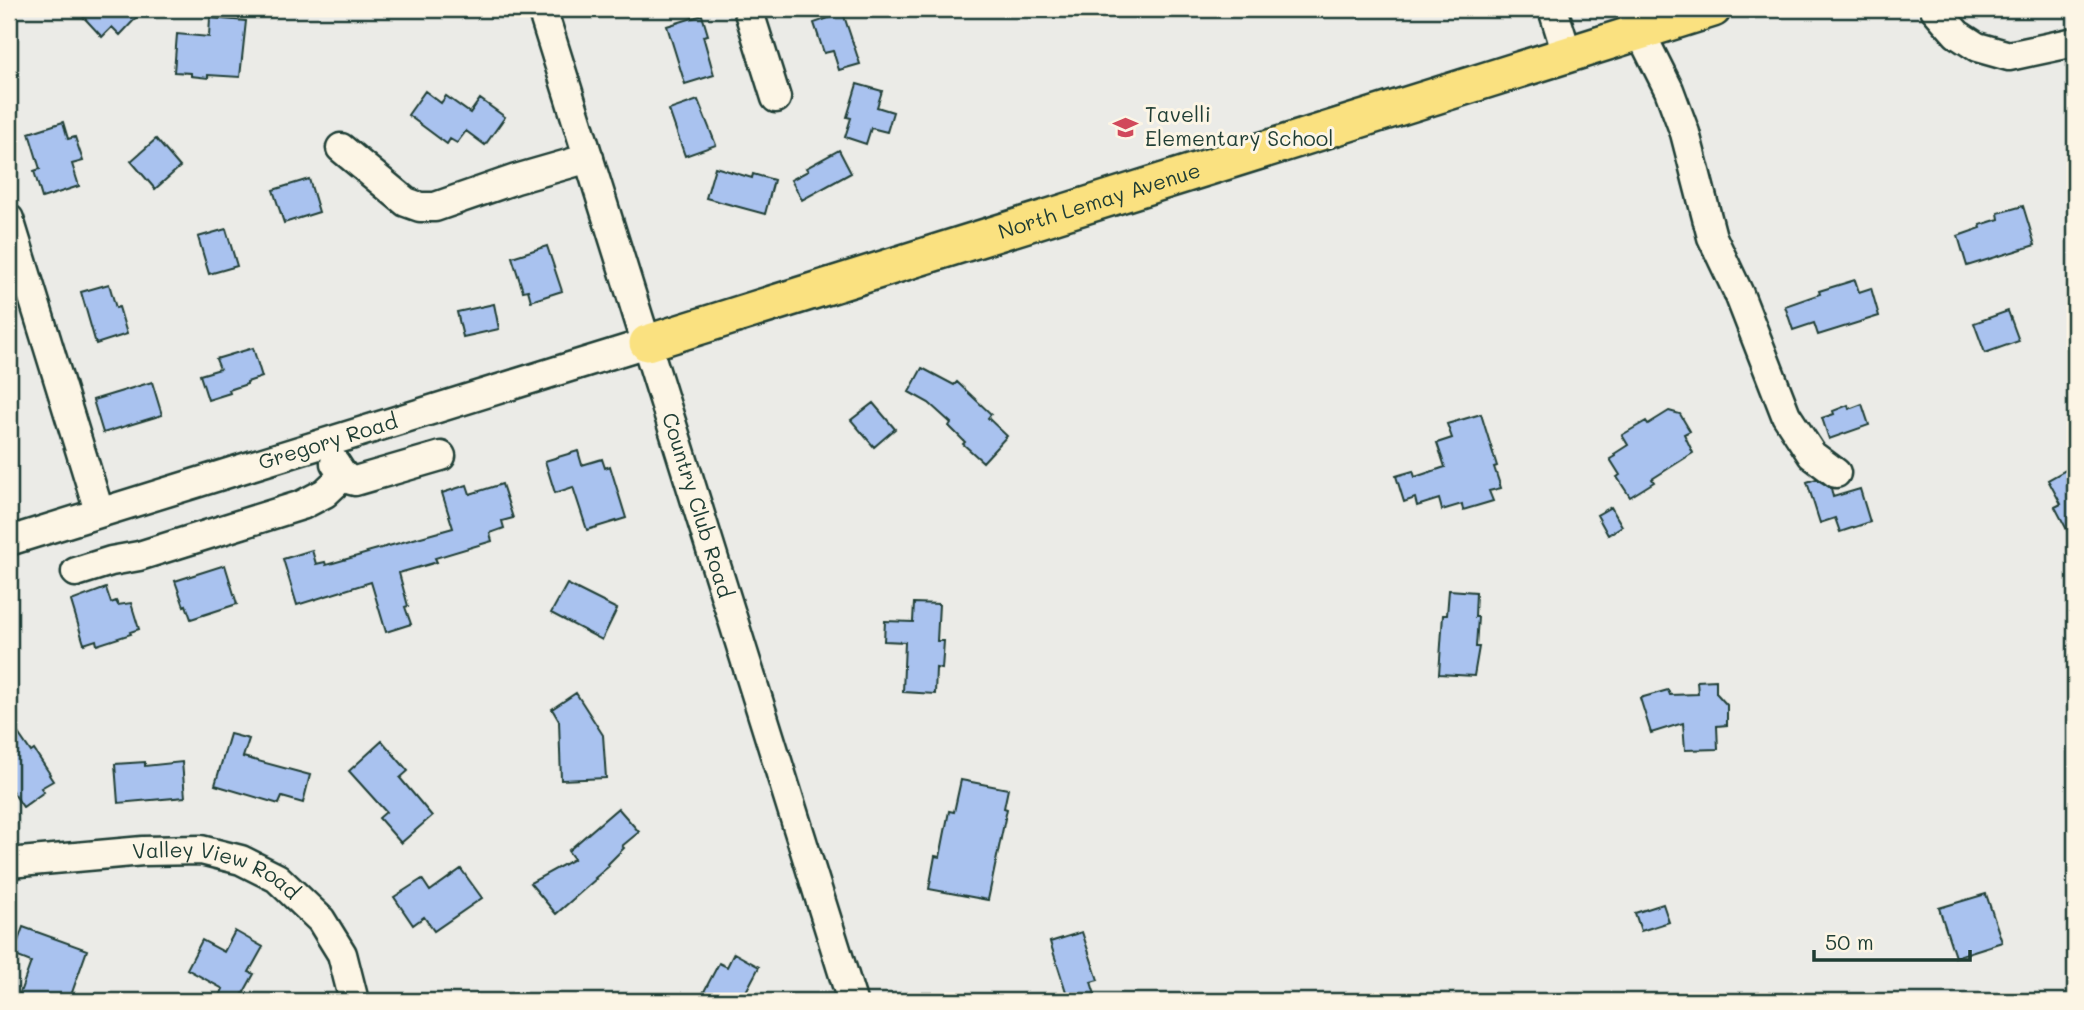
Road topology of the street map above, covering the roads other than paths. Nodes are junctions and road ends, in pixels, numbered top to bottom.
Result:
1 (542, 9) edge
2 (748, 9) edge
3 (1553, 9) edge
4 (1713, 9) edge
5 (1935, 9) edge
6 (1636, 20) edge
7 (2075, 42) edge
8 (1567, 54) junction
9 (776, 98) dead end
10 (341, 148) dead end
11 (589, 158) junction
12 (9, 219) edge
13 (647, 343) junction
14 (323, 442) junction
15 (441, 456) dead end
16 (1836, 473) dead end
17 (343, 476) junction
18 (99, 511) junction
19 (9, 541) edge
20 (75, 572) dead end
21 (9, 863) edge
22 (355, 1001) edge
23 (852, 1001) edge

1 - 11 street, Country Club Road
2 - 9 street
3 - 8 street
4 - 6 main road, North Lemay Avenue
5 - 7 street
6 - 8 main road, North Lemay Avenue
6 - 16 street
8 - 13 main road, North Lemay Avenue
10 - 11 street
11 - 13 street, Country Club Road
12 - 18 street
13 - 14 street, Gregory Road
13 - 23 street, Country Club Road
14 - 17 street
14 - 18 street, Gregory Road
15 - 17 street
17 - 20 street
18 - 19 street, Gregory Road
21 - 22 street, Valley View Road

